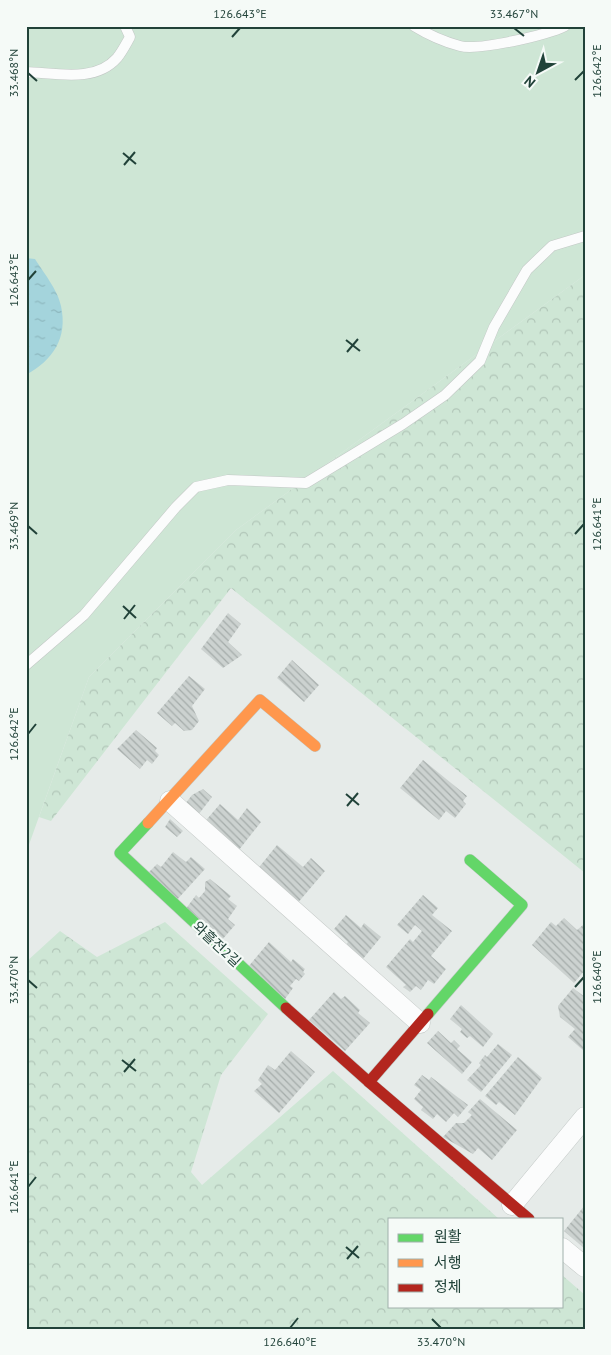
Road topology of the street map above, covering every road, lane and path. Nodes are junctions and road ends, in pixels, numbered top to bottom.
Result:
1 (125, 26) edge
2 (414, 26) edge
3 (565, 26) edge
4 (26, 72) edge
5 (585, 236) edge
6 (26, 665) edge
7 (315, 746) dead end
8 (170, 800) junction
9 (470, 860) dead end
10 (420, 1023) junction
11 (369, 1082) junction
12 (585, 1117) edge
13 (512, 1205) junction
14 (528, 1218) edge
15 (564, 1250) edge
16 (585, 1267) edge

1 - 4 lane
2 - 3 lane
5 - 6 lane
7 - 8 street, 와흘전2길
8 - 10 street
8 - 11 street, 와흘전2길
9 - 10 street
10 - 11 street
11 - 13 street, 와흘전2길
12 - 13 street
13 - 14 street, 와흘전2길
15 - 16 street

